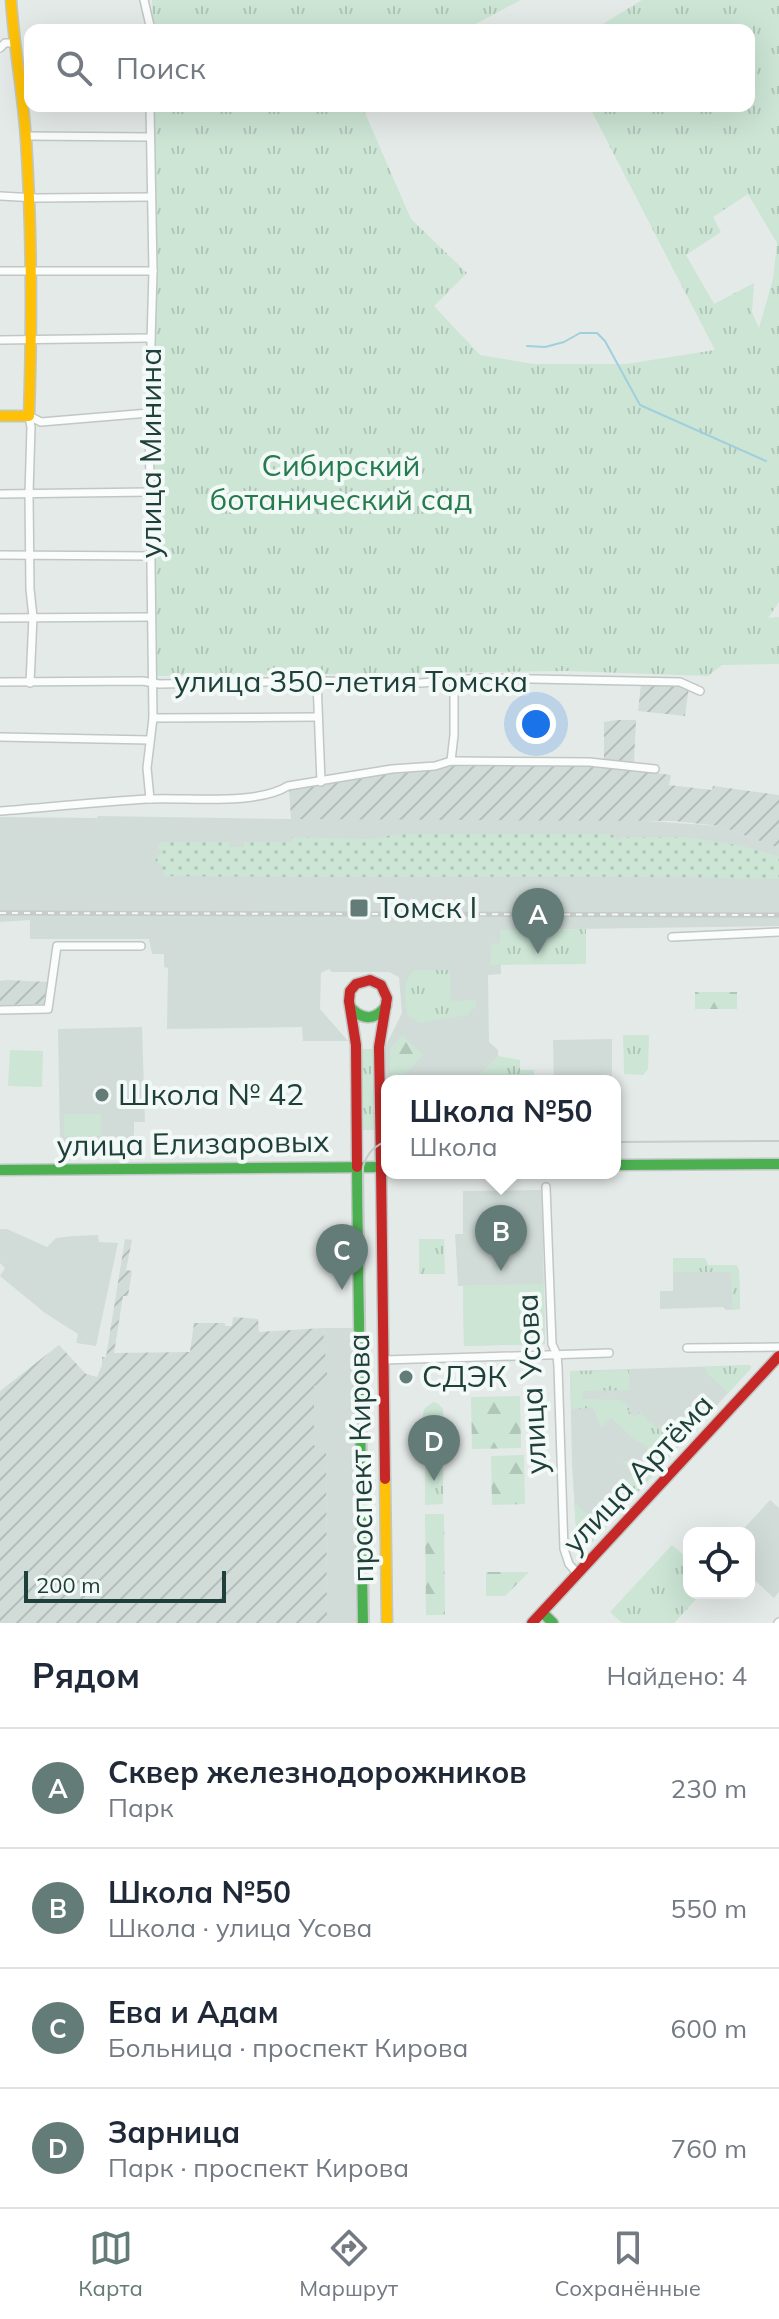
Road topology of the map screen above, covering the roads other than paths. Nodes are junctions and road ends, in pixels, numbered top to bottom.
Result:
1 (11, 0) edge
2 (144, 0) edge
3 (150, 24) edge
4 (15, 43) junction
5 (0, 48) edge
6 (24, 77) edge
7 (26, 112) edge
8 (150, 112) edge
9 (26, 136) junction
10 (149, 137) junction
11 (0, 196) edge
12 (29, 197) junction
13 (151, 197) junction
14 (0, 271) edge
15 (153, 271) junction
16 (30, 272) junction
17 (151, 338) junction
18 (0, 340) edge
19 (31, 341) junction
20 (149, 413) junction
21 (0, 416) edge
22 (29, 416) junction
23 (150, 492) junction
24 (0, 494) edge
25 (29, 494) junction
26 (0, 555) edge
27 (30, 555) junction
28 (151, 556) junction
29 (33, 617) junction
30 (151, 617) junction
31 (0, 618) edge
32 (317, 681) junction
33 (454, 681) junction
34 (0, 682) edge
35 (30, 683) junction
36 (152, 683) junction
37 (700, 691) dead end
38 (318, 717) junction
39 (153, 718) junction
40 (0, 737) edge
41 (150, 740) junction
42 (451, 761) junction
43 (655, 769) dead end
44 (321, 782) junction
45 (150, 799) junction
46 (0, 811) edge
47 (779, 932) edge
48 (672, 937) dead end
49 (141, 946) dead end
50 (386, 1004) junction
51 (350, 1006) junction
52 (0, 1010) edge
53 (381, 1095) edge
54 (779, 1164) edge
55 (621, 1165) edge
56 (357, 1167) junction
57 (381, 1167) edge
58 (0, 1170) edge
59 (384, 1179) edge
60 (546, 1187) dead end
61 (779, 1347) edge
62 (687, 1348) dead end
63 (609, 1353) dead end
64 (557, 1355) junction
65 (779, 1356) edge
66 (384, 1360) junction
67 (385, 1437) junction
68 (361, 1438) junction
69 (361, 1475) junction
70 (385, 1475) junction
71 (578, 1574) junction
72 (543, 1613) junction
73 (363, 1623) edge
74 (387, 1623) edge
75 (532, 1623) edge
76 (553, 1623) edge

1 - 4 main road
2 - 3 street
4 - 5 street
4 - 6 main road
7 - 9 main road
8 - 10 street, улица Минина
9 - 10 street
9 - 12 main road
10 - 13 street, улица Минина
11 - 12 street
12 - 13 street
12 - 16 main road
13 - 15 street, улица Минина
14 - 16 street
15 - 16 street
15 - 17 street, улица Минина
16 - 19 main road
17 - 19 street
17 - 20 street, улица Минина
18 - 19 street
19 - 22 main road
20 - 22 street
20 - 23 street, улица Минина
21 - 22 main road
22 - 25 street
23 - 25 street
23 - 28 street, улица Минина
24 - 25 street
25 - 27 street
26 - 27 street
27 - 28 street
27 - 29 street
28 - 30 street, улица Минина
29 - 30 street
29 - 31 street
29 - 35 street
30 - 36 street, улица Минина
32 - 33 street, улица 350-летия Томска
32 - 36 street, улица 350-летия Томска
32 - 38 street
33 - 37 street, улица 350-летия Томска
33 - 42 street
34 - 35 street, улица 350-летия Томска
35 - 36 street, улица 350-летия Томска
36 - 39 street, улица Минина
38 - 39 street
38 - 44 street
39 - 41 street, улица Минина
40 - 41 street
41 - 45 street, улица Минина
42 - 43 street
42 - 44 street
44 - 45 street
45 - 46 street
47 - 48 street
49 - 52 street
50 - 51 main road
50 - 51 main road
50 - 53 main road, проспект Кирова
51 - 56 main road, проспект Кирова
54 - 55 main road
56 - 57 main road, улица Елизаровых
56 - 58 main road, улица Елизаровых
56 - 68 main road, проспект Кирова
59 - 66 main road, проспект Кирова
60 - 64 street, улица Усова
61 - 62 street
63 - 64 street
64 - 66 street
64 - 71 street, улица Усова
65 - 71 main road, улица Артёма
66 - 67 main road, проспект Кирова
67 - 68 main road
67 - 70 main road, проспект Кирова
68 - 69 main road, проспект Кирова
69 - 70 main road
69 - 73 main road, проспект Кирова
70 - 74 main road, проспект Кирова
71 - 72 main road, улица Артёма
72 - 75 main road, улица Артёма
72 - 76 main road

